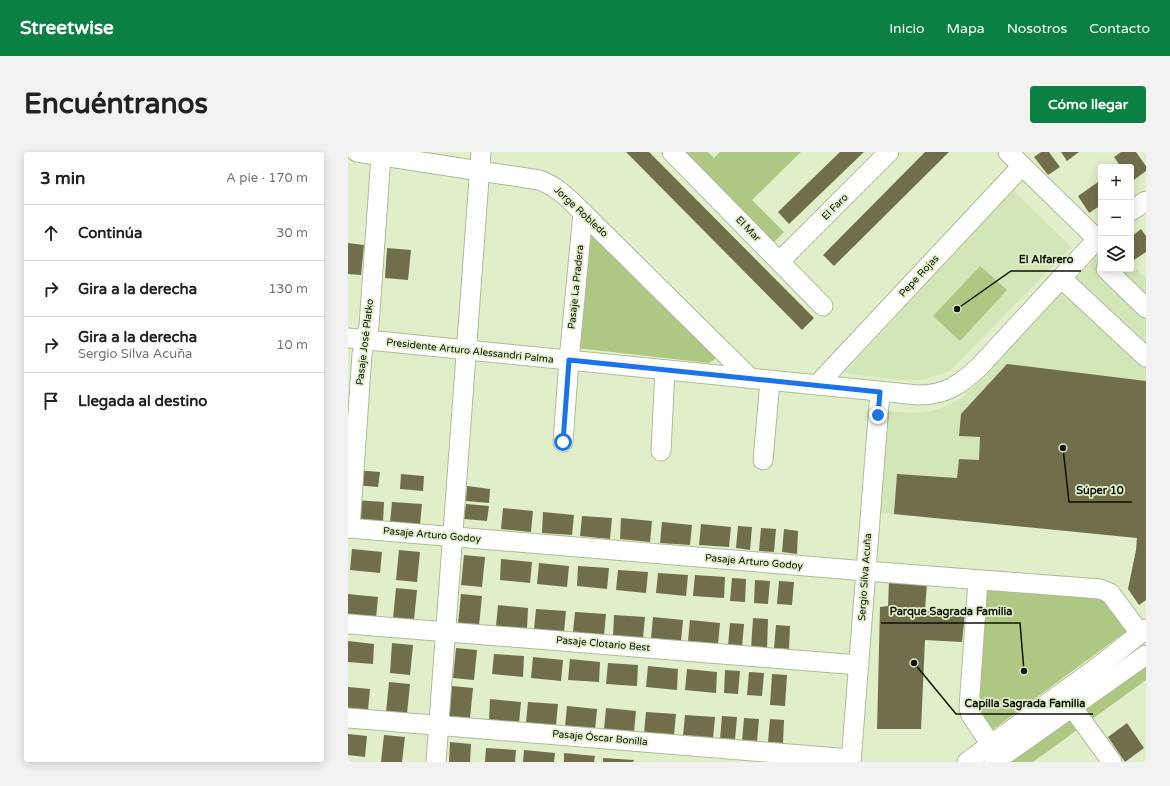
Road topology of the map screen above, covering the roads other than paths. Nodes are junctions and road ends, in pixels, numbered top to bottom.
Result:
1 (357, 152) edge
2 (672, 152) edge
3 (889, 152) edge
4 (1008, 152) edge
5 (381, 156) junction
6 (481, 161) edge
7 (1022, 166) junction
8 (1146, 201) edge
9 (1134, 209) edge
10 (583, 212) junction
11 (1095, 242) edge
12 (1098, 253) edge
13 (780, 262) junction
14 (1109, 272) edge
15 (1061, 278) junction
16 (823, 306) dead end
17 (1146, 308) edge
18 (357, 339) edge
19 (466, 350) junction
20 (1146, 357) edge
21 (569, 360) junction
22 (665, 370) junction
23 (760, 380) junction
24 (816, 385) junction
25 (880, 392) junction
26 (563, 442) dead end
27 (661, 451) dead end
28 (763, 460) dead end
29 (349, 528) edge
30 (452, 537) junction
31 (866, 571) junction
32 (978, 580) junction
33 (348, 624) edge
34 (1143, 631) edge
35 (446, 632) junction
36 (1146, 655) edge
37 (859, 665) junction
38 (1072, 707) junction
39 (348, 718) edge
40 (439, 725) junction
41 (992, 753) edge
42 (852, 760) edge
43 (436, 762) edge
44 (967, 762) edge
45 (1112, 762) edge

1 - 5 street, Jorge Robledo
2 - 13 street, El Mar
3 - 13 street, El Faro
4 - 7 street
5 - 6 street, Jorge Robledo
5 - 18 street, Pasaje José Platko
6 - 10 street, Jorge Robledo
6 - 19 street
7 - 11 street
7 - 24 street, Pepe Rojas
8 - 9 street
10 - 21 street, Pasaje La Pradera
10 - 23 street, Jorge Robledo
11 - 12 street
11 - 15 street, Presidente Arturo Alessandri Palma
13 - 16 street, El Mar
14 - 17 street
15 - 20 street
15 - 25 street, Presidente Arturo Alessandri Palma
18 - 19 street, Presidente Arturo Alessandri Palma
18 - 29 street, Pasaje José Platko
19 - 21 street, Presidente Arturo Alessandri Palma
19 - 30 street
21 - 22 street, Presidente Arturo Alessandri Palma
21 - 26 street, Pasaje La Pradera
22 - 23 street, Presidente Arturo Alessandri Palma
22 - 27 street
23 - 24 street, Presidente Arturo Alessandri Palma
23 - 28 street
24 - 25 street, Presidente Arturo Alessandri Palma
25 - 31 street, Sergio Silva Acuña
29 - 30 street, Pasaje Arturo Godoy
30 - 31 street, Pasaje Arturo Godoy
30 - 35 street
31 - 32 street, Pasaje Arturo Godoy
31 - 37 street, Sergio Silva Acuña
32 - 34 street, Pasaje Arturo Godoy
32 - 41 street
33 - 35 street, Pasaje Clotario Best
34 - 41 street
35 - 37 street, Pasaje Clotario Best
35 - 40 street
36 - 38 street
37 - 42 street, Sergio Silva Acuña
38 - 41 street
38 - 45 street
39 - 40 street, Pasaje Óscar Bonilla
40 - 42 street, Pasaje Óscar Bonilla
40 - 43 street
41 - 44 street

